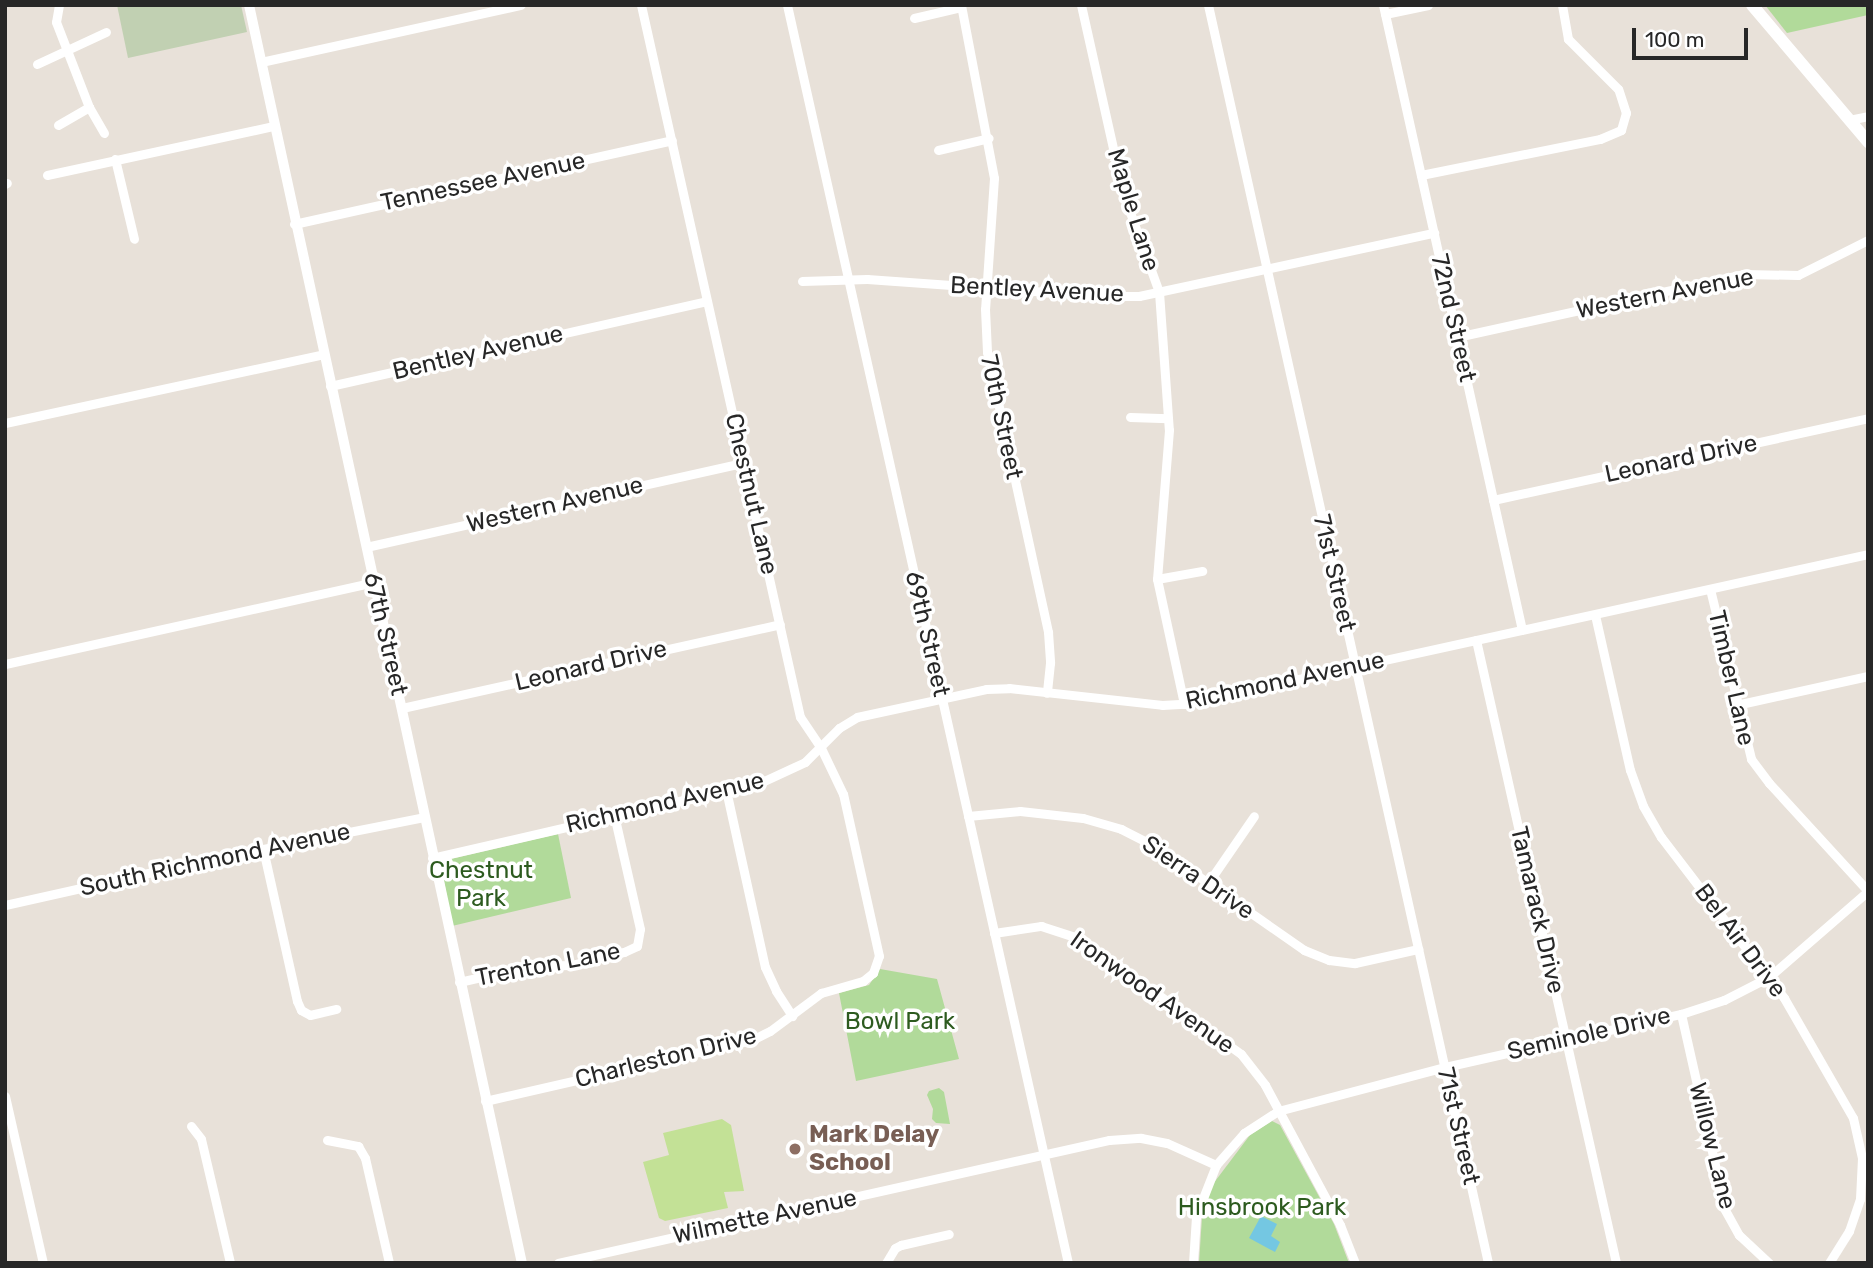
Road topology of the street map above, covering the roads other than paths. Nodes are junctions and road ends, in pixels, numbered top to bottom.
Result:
1 (59, 5) edge
2 (249, 5) edge
3 (521, 5) edge
4 (641, 5) edge
5 (787, 5) edge
6 (1082, 5) edge
7 (1208, 5) edge
8 (1428, 5) edge
9 (1562, 5) edge
10 (1752, 5) edge
11 (961, 6) edge
12 (1384, 10) edge
13 (914, 18) dead end
14 (106, 32) dead end
15 (66, 48) junction
16 (261, 62) junction
17 (37, 64) dead end
18 (89, 107) junction
19 (1868, 116) edge
20 (1849, 120) junction
21 (58, 125) dead end
22 (274, 126) junction
23 (104, 133) dead end
24 (989, 138) junction
25 (671, 140) junction
26 (1868, 142) edge
27 (938, 150) dead end
28 (115, 159) junction
29 (47, 175) dead end
30 (1421, 175) junction
31 (294, 224) junction
32 (1434, 233) junction
33 (134, 239) dead end
34 (1868, 240) edge
35 (1267, 270) junction
36 (848, 278) junction
37 (802, 281) dead end
38 (987, 288) junction
39 (1159, 292) junction
40 (707, 302) junction
41 (1457, 337) junction
42 (323, 355) junction
43 (330, 386) junction
44 (1130, 417) dead end
45 (1168, 418) junction
46 (1868, 418) edge
47 (5, 423) edge
48 (743, 463) junction
49 (1493, 500) junction
50 (366, 547) junction
51 (1868, 554) edge
52 (1202, 571) dead end
53 (1157, 579) junction
54 (374, 582) junction
55 (1710, 589) junction
56 (1595, 615) junction
57 (779, 624) junction
58 (1522, 630) junction
59 (1476, 640) junction
60 (5, 664) edge
61 (1355, 666) junction
62 (1868, 676) edge
63 (1047, 693) junction
64 (942, 698) junction
65 (1184, 704) junction
66 (1736, 705) junction
67 (402, 708) junction
68 (821, 748) junction
69 (726, 790) junction
70 (614, 815) junction
71 (968, 816) junction
72 (1254, 816) dead end
73 (424, 817) junction
74 (263, 849) junction
75 (432, 858) junction
76 (1208, 883) junction
77 (1868, 891) edge
78 (5, 905) edge
79 (994, 933) junction
80 (1418, 949) junction
81 (873, 973) joint
82 (1769, 977) junction
83 (459, 982) junction
84 (336, 1009) dead end
85 (1681, 1014) junction
86 (792, 1016) junction
87 (1566, 1040) junction
88 (1445, 1067) junction
89 (5, 1096) edge
90 (485, 1101) junction
91 (1278, 1111) junction
92 (191, 1126) dead end
93 (327, 1140) dead end
94 (1044, 1154) junction
95 (1216, 1165) junction
96 (949, 1234) dead end
97 (43, 1263) edge
98 (230, 1263) edge
99 (389, 1263) edge
100 (522, 1263) edge
101 (558, 1263) edge
102 (886, 1263) edge
103 (1068, 1263) edge
104 (1193, 1263) edge
105 (1355, 1263) edge
106 (1488, 1263) edge
107 (1616, 1263) edge
108 (1769, 1263) edge
109 (1829, 1263) edge

1 - 15 street
2 - 16 street, 67th Street
3 - 16 street
4 - 25 street, Chestnut Lane
5 - 36 street, 69th Street
6 - 39 street, Maple Lane
7 - 35 street, 71st Street
8 - 12 street
9 - 30 street
10 - 20 main road
11 - 13 street, 70th Street
11 - 24 street, 70th Street
12 - 30 street, 72nd Street
14 - 15 street
15 - 17 street
15 - 18 street
16 - 22 street, 67th Street
18 - 21 street
18 - 23 street
19 - 20 street
20 - 26 main road
22 - 28 street
22 - 31 street, 67th Street
24 - 27 street
24 - 38 street, 70th Street
25 - 31 street, Tennessee Avenue
25 - 40 street, Chestnut Lane
28 - 29 street
28 - 33 street
30 - 32 street, 72nd Street
31 - 42 street, 67th Street
32 - 35 street, Bentley Avenue
32 - 41 street, 72nd Street
34 - 41 street, Western Avenue
35 - 39 street, Bentley Avenue
35 - 61 street, 71st Street
36 - 37 street, Bentley Avenue
36 - 38 street, Bentley Avenue
36 - 64 street, 69th Street
38 - 39 street, Bentley Avenue
38 - 63 street, 70th Street
39 - 45 street, Maple Lane
40 - 43 street, Bentley Avenue
40 - 48 street, Chestnut Lane
41 - 49 street, 72nd Street
42 - 43 street, 67th Street
42 - 47 street
43 - 50 street, 67th Street
44 - 45 street
45 - 53 street, Maple Lane
46 - 49 street, Leonard Drive
48 - 50 street, Western Avenue
48 - 57 street, Chestnut Lane
49 - 58 street, 72nd Street
50 - 54 street, 67th Street
51 - 55 street, Richmond Avenue
52 - 53 street
53 - 65 street, Maple Lane
54 - 60 street
54 - 67 street, 67th Street
55 - 56 street, Richmond Avenue
55 - 66 street, Timber Lane
56 - 58 street, Richmond Avenue
56 - 82 street, Bel Air Drive
57 - 67 street, Leonard Drive
57 - 68 street, Chestnut Lane
58 - 59 street, Richmond Avenue
59 - 61 street, Richmond Avenue
59 - 87 street, Tamarack Drive
61 - 65 street, Richmond Avenue
61 - 80 street, 71st Street
62 - 66 street
63 - 64 street, Richmond Avenue
63 - 65 street, Richmond Avenue
64 - 68 street, Richmond Avenue
64 - 71 street, 69th Street
66 - 77 street, Timber Lane
67 - 73 street, 67th Street
68 - 69 street, Richmond Avenue
68 - 81 street, Chestnut Lane
69 - 70 street, Richmond Avenue
69 - 86 street
70 - 75 street, Richmond Avenue
70 - 83 street, Trenton Lane
71 - 76 street, Sierra Drive
71 - 79 street, 69th Street
72 - 76 street
73 - 74 street, South Richmond Avenue
73 - 75 street, 67th Street
74 - 78 street, South Richmond Avenue
74 - 84 street
75 - 83 street, 67th Street
76 - 80 street, Sierra Drive
77 - 82 street, Seminole Drive
79 - 91 street, Ironwood Avenue
79 - 94 street, 69th Street
80 - 88 street, 71st Street
81 - 86 street, Charleston Drive
82 - 85 street, Seminole Drive
82 - 109 street, Bel Air Drive
83 - 90 street, 67th Street
85 - 87 street, Seminole Drive
85 - 108 street, Willow Lane
86 - 90 street, Charleston Drive
87 - 88 street, Seminole Drive
87 - 107 street, Tamarack Drive
88 - 91 street, Seminole Drive
88 - 106 street, 71st Street
89 - 97 street
90 - 100 street, 67th Street
91 - 95 street, Seminole Drive
91 - 105 street, Ironwood Avenue
92 - 98 street
93 - 99 street
94 - 95 street, Wilmette Avenue
94 - 101 street, Wilmette Avenue
94 - 103 street, 69th Street
95 - 104 street, Seminole Drive
96 - 102 street

